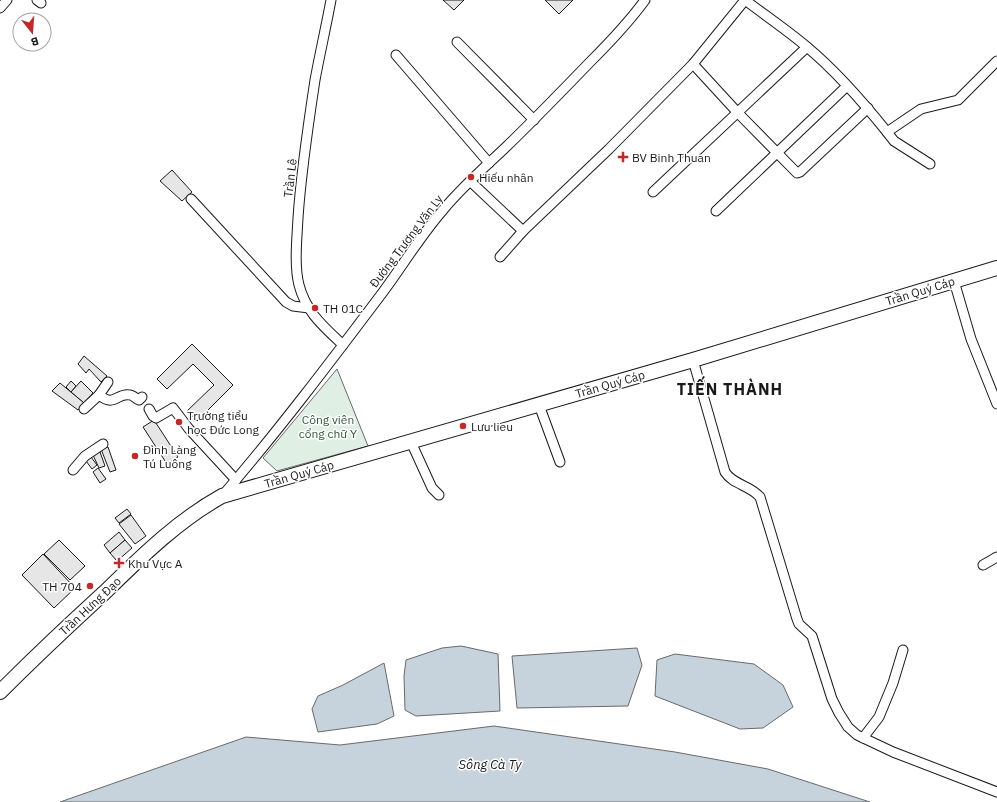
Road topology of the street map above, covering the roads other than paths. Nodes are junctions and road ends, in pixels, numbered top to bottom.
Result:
1 (7, 0) edge
2 (331, 0) edge
3 (645, 0) edge
4 (745, 0) edge
5 (0, 8) edge
6 (457, 42) dead end
7 (807, 47) junction
8 (396, 55) dead end
9 (997, 61) edge
10 (693, 64) junction
11 (847, 86) junction
12 (868, 108) junction
13 (738, 113) junction
14 (534, 120) junction
15 (887, 132) junction
16 (776, 153) junction
17 (490, 163) junction
18 (930, 164) dead end
19 (470, 181) junction
20 (653, 192) dead end
21 (191, 199) dead end
22 (716, 211) dead end
23 (522, 231) junction
24 (500, 257) dead end
25 (997, 268) edge
26 (954, 281) junction
27 (309, 308) junction
28 (342, 345) junction
29 (693, 360) junction
30 (108, 382) dead end
31 (99, 395) junction
32 (142, 397) dead end
33 (997, 404) edge
34 (539, 405) junction
35 (84, 408) dead end
36 (149, 409) dead end
37 (410, 442) junction
38 (103, 444) dead end
39 (560, 462) dead end
40 (73, 470) dead end
41 (236, 480) junction
42 (439, 495) dead end
43 (222, 496) junction
44 (997, 557) edge
45 (983, 565) dead end
46 (904, 650) dead end
47 (0, 692) edge
48 (863, 738) junction
49 (997, 792) edge

1 - 5 street
2 - 27 street, Trần Lê
3 - 14 street, Đường Trương Văn Ly
4 - 7 street
4 - 10 street
6 - 14 street
7 - 11 street
7 - 13 street
8 - 17 street
9 - 15 street
10 - 13 street
10 - 23 street
11 - 12 street
11 - 16 street
12 - 15 street
12 - 16 street
13 - 16 street
13 - 20 street
14 - 17 street, Đường Trương Văn Ly
15 - 18 street
16 - 22 street
17 - 19 street, Đường Trương Văn Ly
19 - 23 street
19 - 28 street, Đường Trương Văn Ly
21 - 27 street
23 - 24 street
25 - 26 main road, Trần Quý Cáp
26 - 29 main road, Trần Quý Cáp
26 - 33 street
27 - 28 street, Trần Lê
28 - 41 street, Đường Trương Văn Ly
29 - 34 main road, Trần Quý Cáp
29 - 48 street
30 - 31 street
31 - 32 street
31 - 35 street
34 - 37 main road, Trần Quý Cáp
34 - 39 street
36 - 41 street
37 - 42 street
37 - 43 main road, Trần Quý Cáp
38 - 40 street
41 - 43 street, Đường Trương Văn Ly
43 - 47 main road, Trần Hưng Đạo
44 - 45 street
46 - 48 street
48 - 49 street

